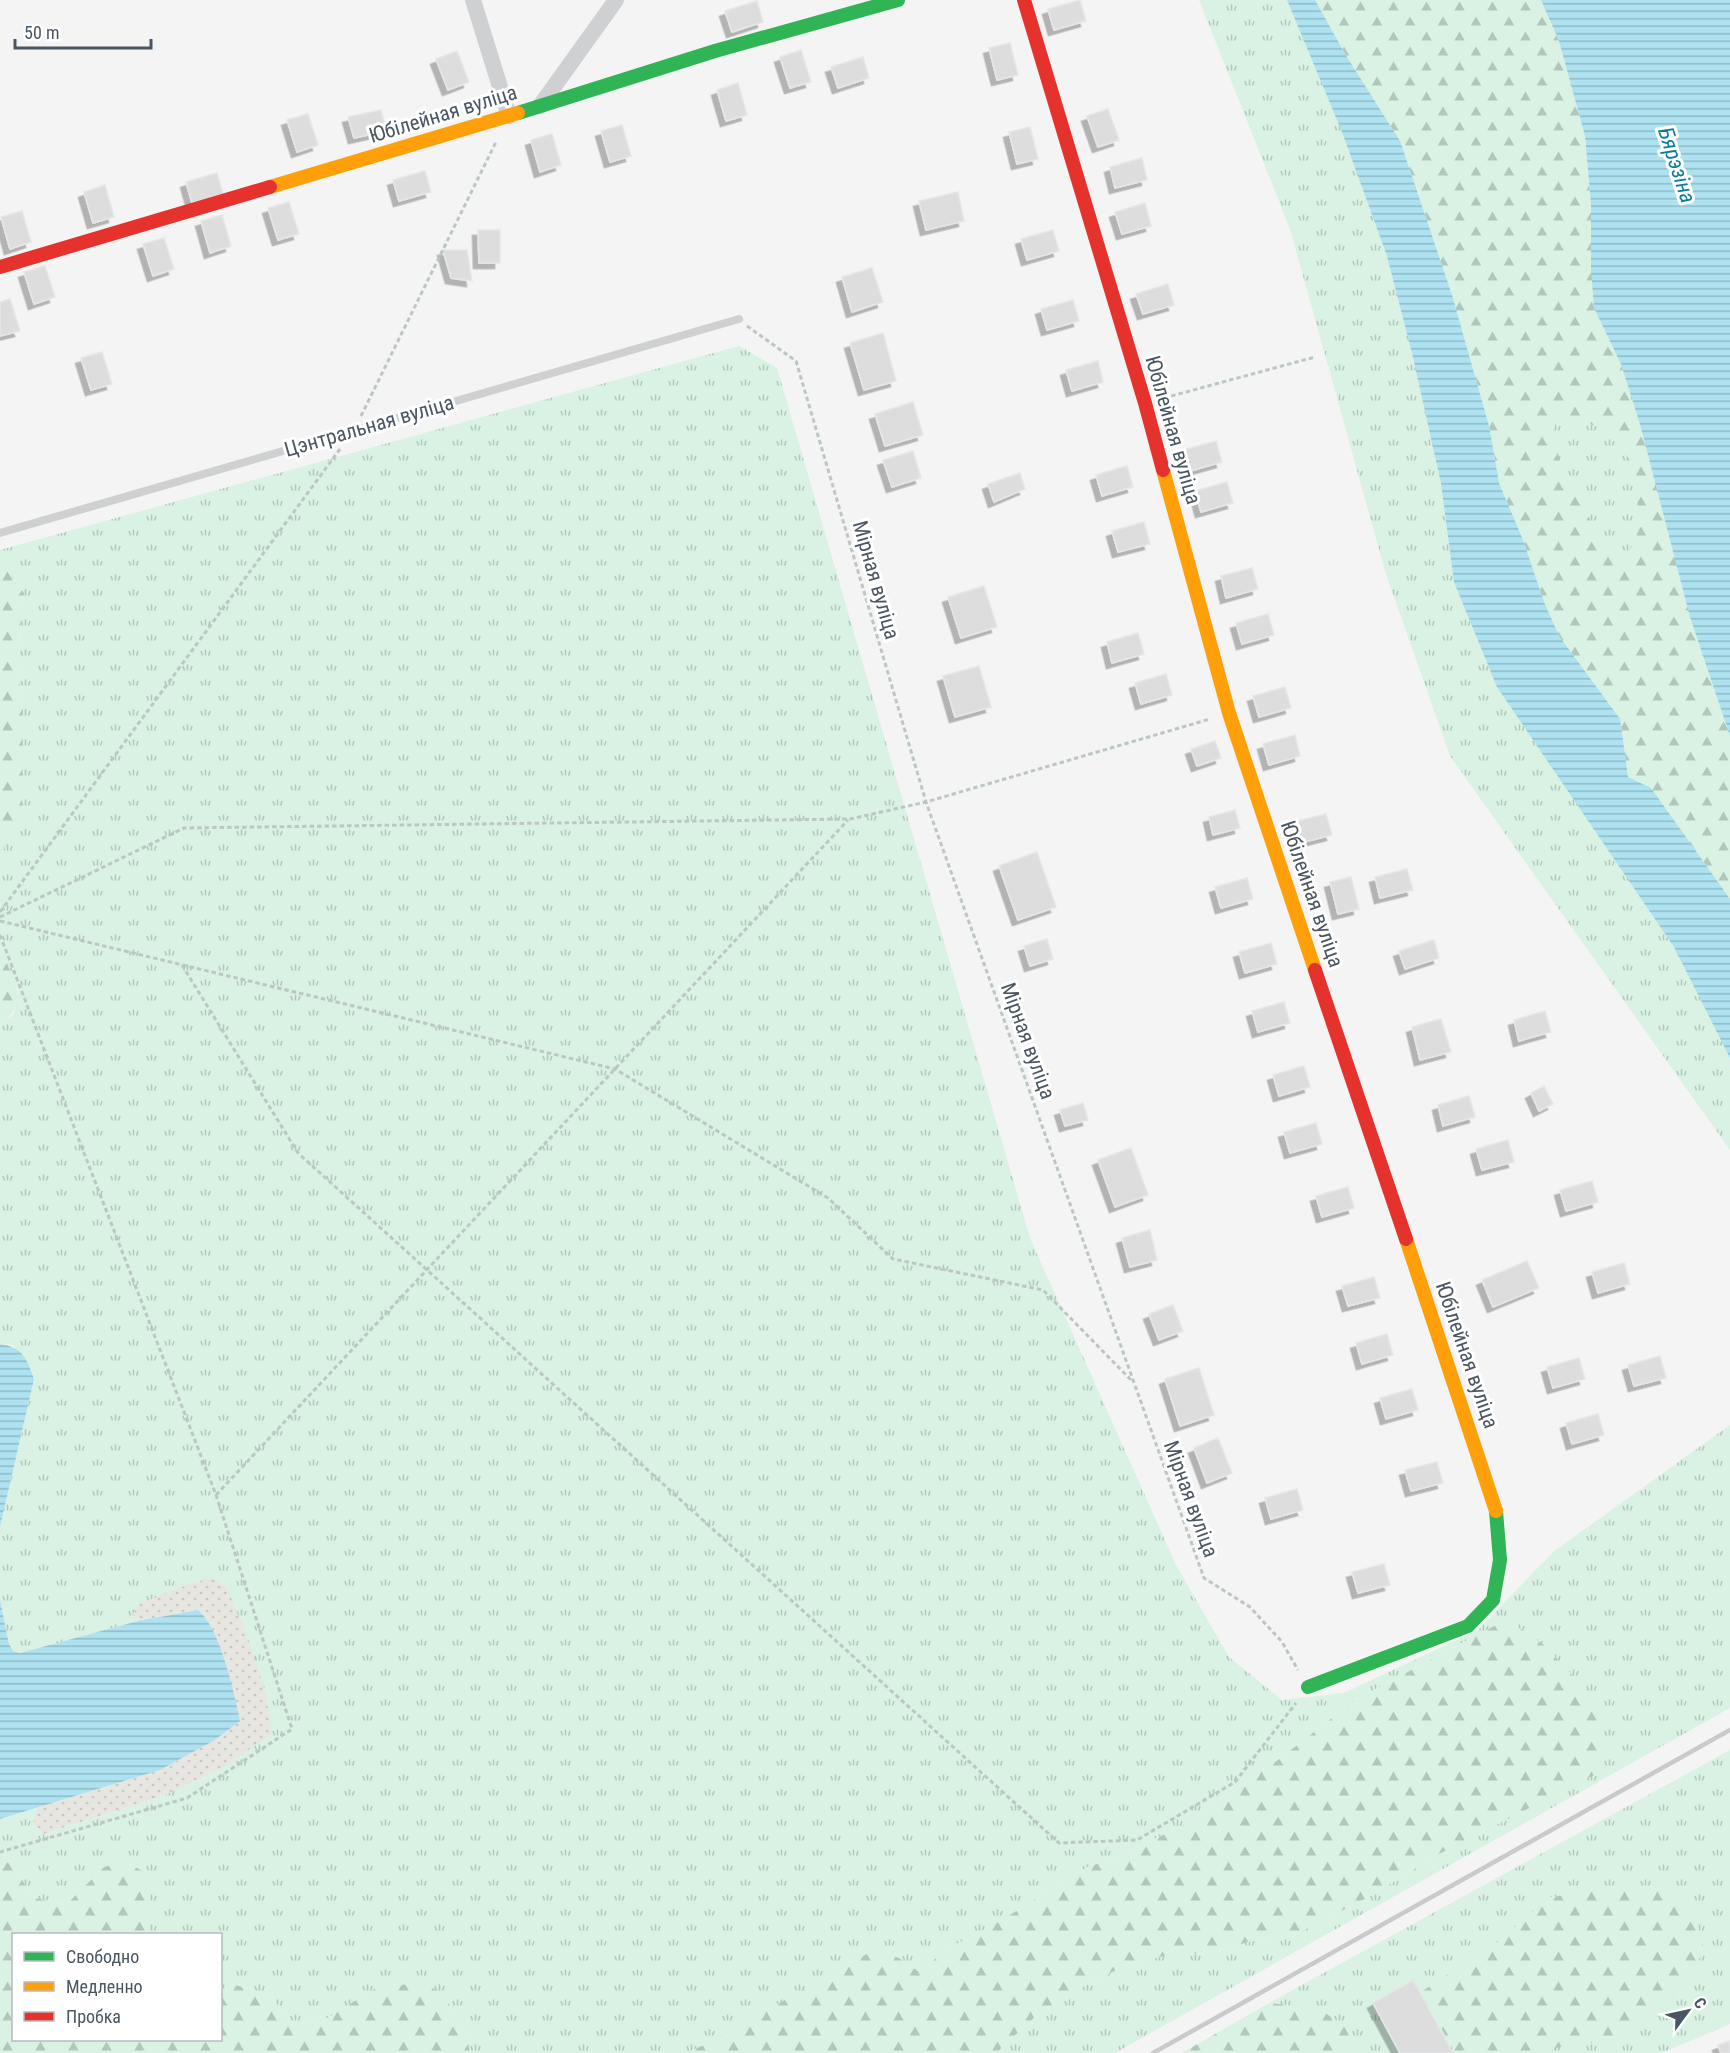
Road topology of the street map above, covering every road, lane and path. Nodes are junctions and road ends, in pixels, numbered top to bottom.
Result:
1 (473, 0) edge
2 (616, 0) edge
3 (898, 0) edge
4 (1024, 0) edge
5 (540, 106) junction
6 (508, 116) junction
7 (0, 267) edge
8 (739, 319) joint
9 (1315, 357) dead end
10 (1145, 403) junction
11 (353, 431) junction
12 (0, 533) edge
13 (1228, 713) junction
14 (926, 802) junction
15 (849, 819) junction
16 (0, 912) edge
17 (0, 919) edge
18 (0, 934) edge
19 (182, 965) junction
20 (615, 1069) junction
21 (427, 1270) junction
22 (1134, 1383) junction
23 (216, 1495) junction
24 (1308, 1687) junction
25 (0, 1852) edge

1 - 6 street
2 - 5 street
3 - 5 street, Юбілейная вуліца
4 - 10 street, Юбілейная вуліца
5 - 6 street, Юбілейная вуліца
6 - 7 street, Юбілейная вуліца
6 - 11 path
8 - 11 lane, Цэнтральная вуліца
8 - 14 path, Мірная вуліца
9 - 10 path
10 - 13 street, Юбілейная вуліца
11 - 12 lane, Цэнтральная вуліца
11 - 16 path
13 - 14 path
13 - 24 street, Юбілейная вуліца
14 - 15 path
14 - 22 path, Мірная вуліца
15 - 17 path
15 - 20 path
17 - 19 path
18 - 23 path
19 - 20 path
19 - 21 path
20 - 21 path
20 - 22 path
21 - 23 path
21 - 24 path
22 - 24 path, Мірная вуліца
23 - 25 path

